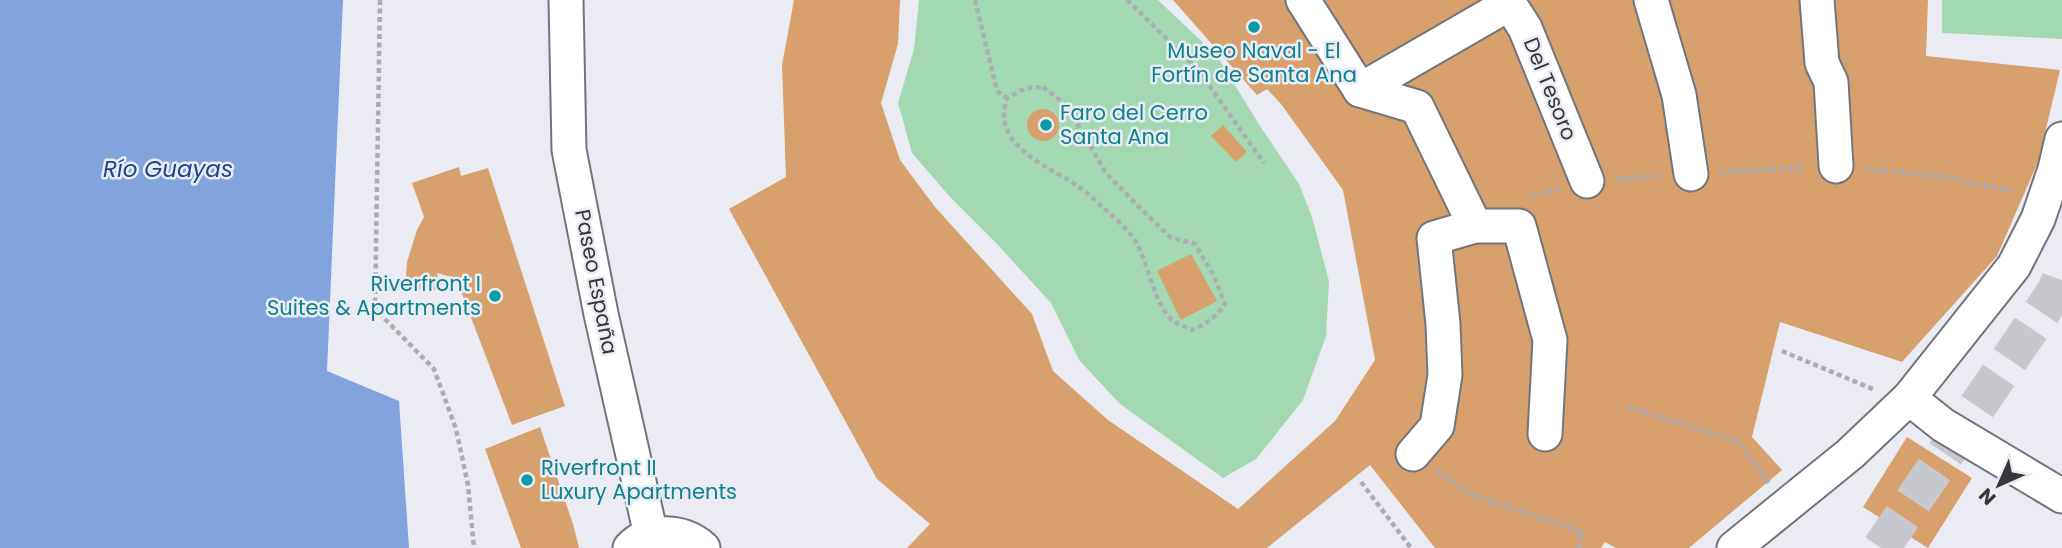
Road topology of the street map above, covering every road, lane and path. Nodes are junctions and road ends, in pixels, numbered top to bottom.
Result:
1 (380, 0) edge
2 (566, 0) edge
3 (975, 0) edge
4 (1127, 0) edge
5 (1303, 0) edge
6 (1651, 0) edge
7 (1818, 0) edge
8 (1508, 2) edge
9 (1360, 90) junction
10 (1007, 99) junction
11 (2062, 139) edge
12 (1264, 163) dead end
13 (1836, 166) junction
14 (1690, 174) junction
15 (1587, 181) junction
16 (2045, 198) junction
17 (1521, 199) dead end
18 (1475, 226) junction
19 (1782, 351) dead end
20 (1906, 400) junction
21 (1628, 407) dead end
22 (1545, 434) dead end
23 (1413, 454) joint
24 (1361, 482) dead end
25 (2062, 496) edge
26 (1786, 505) junction
27 (640, 542) edge
28 (474, 548) edge
29 (703, 548) edge
30 (1411, 548) edge
31 (1579, 548) edge
32 (1734, 548) edge

1 - 28 path
2 - 27 street, Paseo España
3 - 10 path
4 - 12 path
5 - 9 street
6 - 14 street
7 - 13 street
8 - 9 street
8 - 15 street, Del Tesoro
9 - 18 street
10 - 10 path
11 - 16 street
13 - 14 path
13 - 16 path
14 - 15 path
15 - 17 path
16 - 20 street
18 - 22 street
18 - 23 street
19 - 20 path
20 - 25 street
20 - 26 street
21 - 26 path
23 - 31 path
24 - 30 path
26 - 32 street
27 - 29 street

